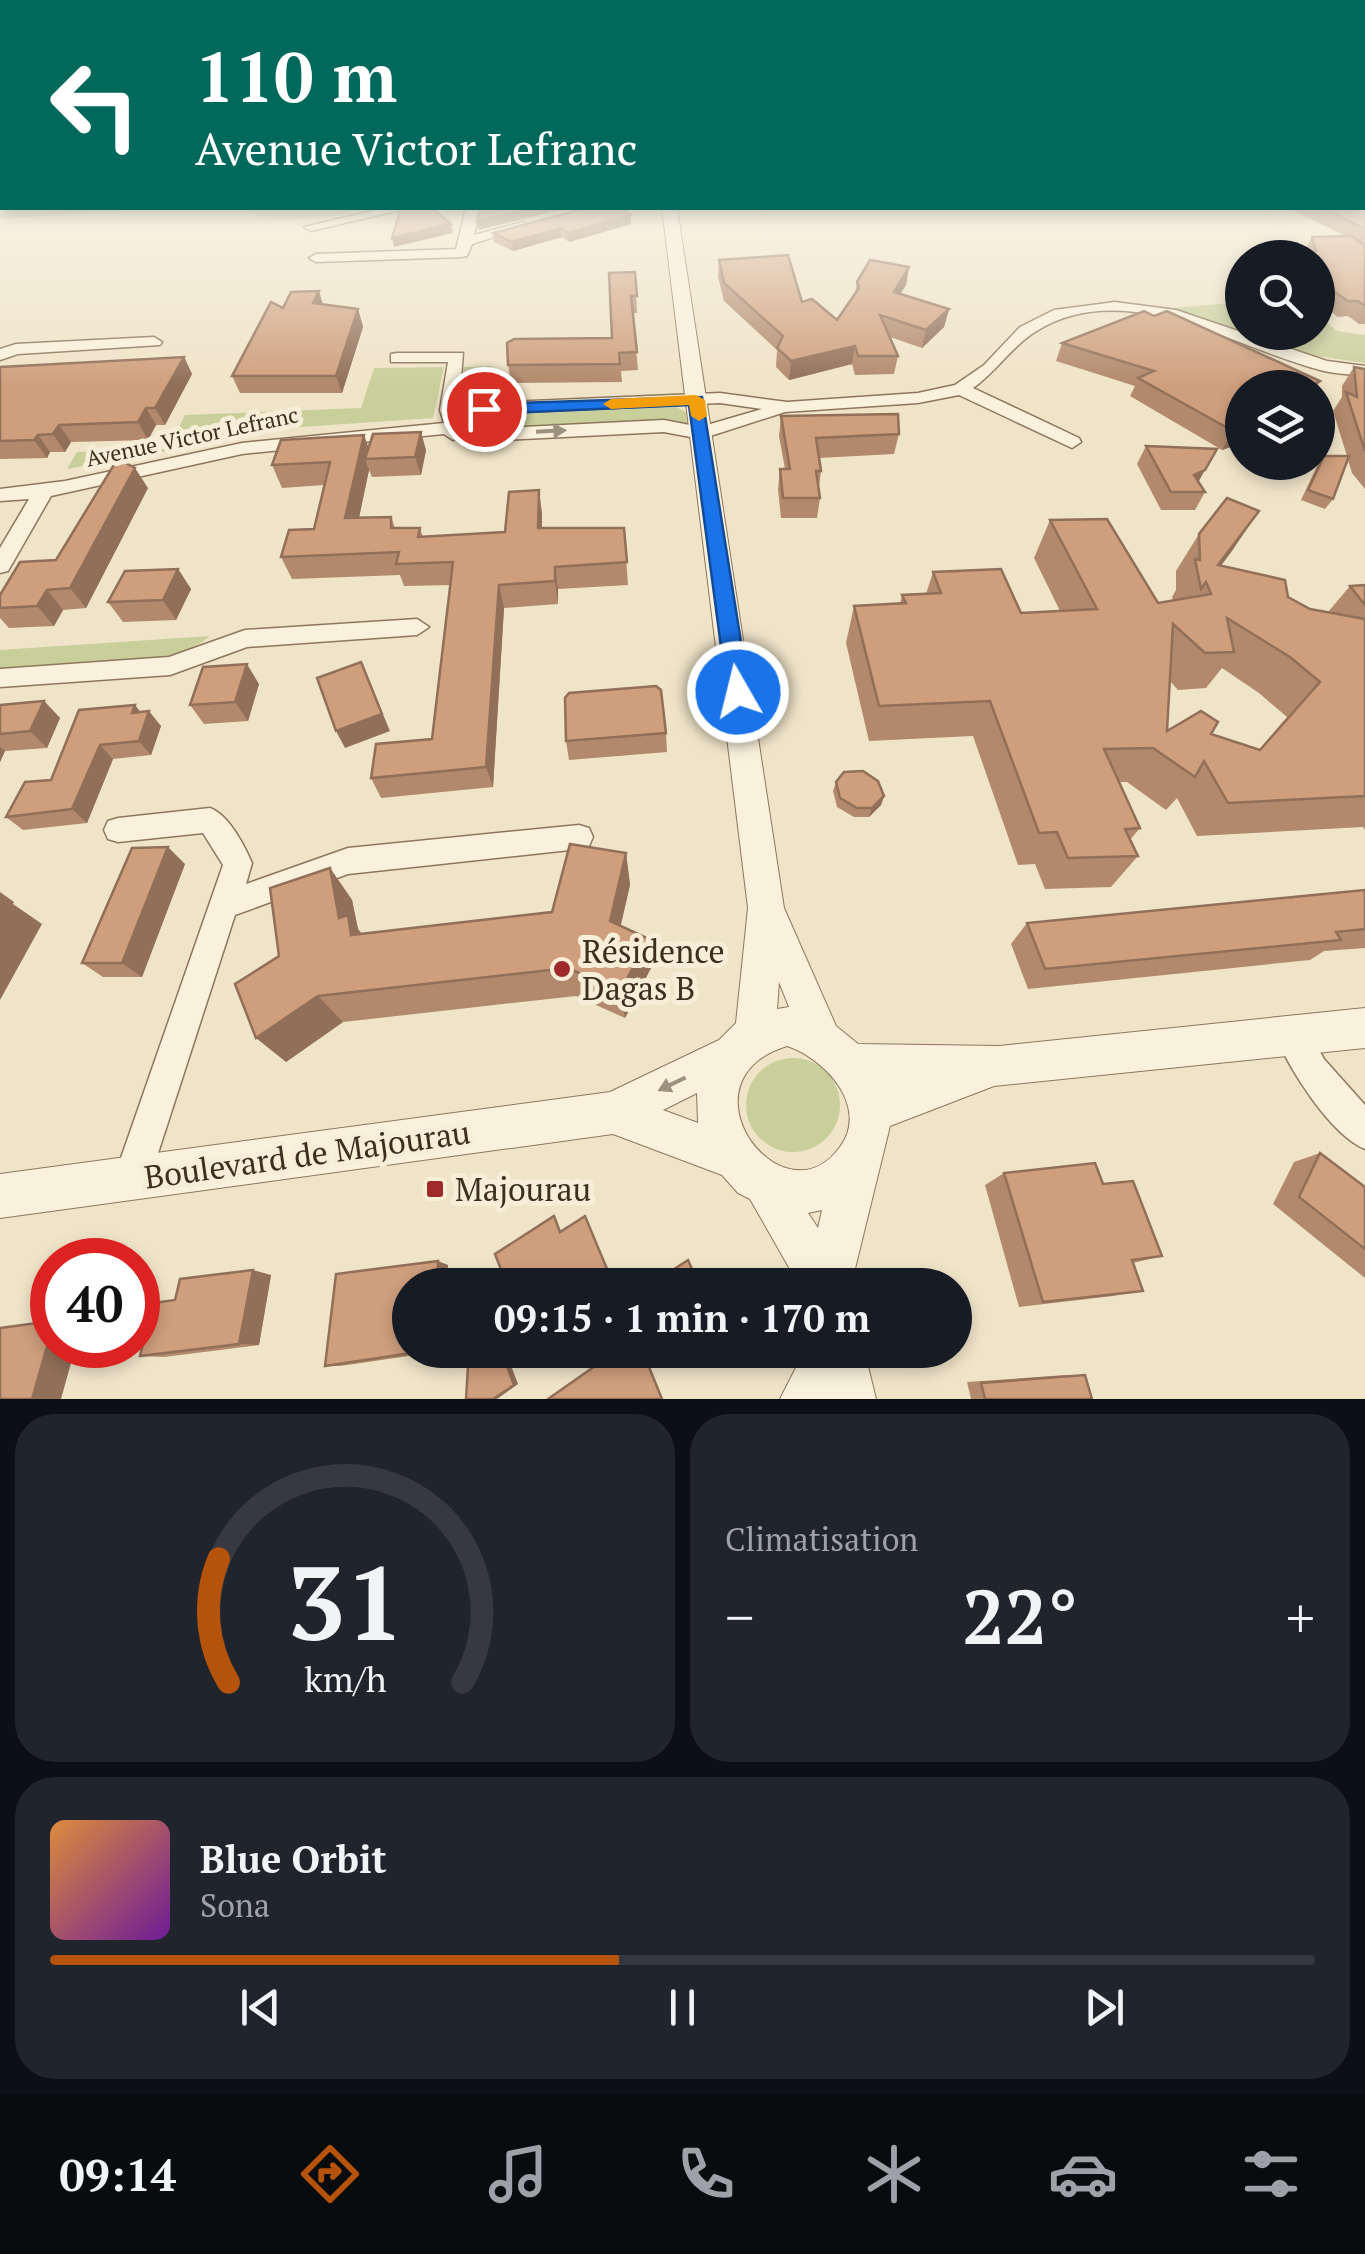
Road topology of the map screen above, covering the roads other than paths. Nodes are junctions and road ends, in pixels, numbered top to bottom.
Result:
1 (366, 255) edge
2 (676, 255) edge
3 (316, 258) dead end
4 (154, 342) dead end
5 (0, 355) edge
6 (397, 358) dead end
7 (1365, 371) edge
8 (961, 388) junction
9 (696, 400) junction
10 (787, 407) junction
11 (452, 424) junction
12 (701, 432) junction
13 (1072, 442) dead end
14 (42, 494) junction
15 (0, 496) edge
16 (0, 566) edge
17 (418, 627) dead end
18 (0, 678) edge
19 (118, 830) dead end
20 (579, 837) dead end
21 (223, 906) junction
22 (766, 908) junction
23 (1365, 1028) edge
24 (820, 1034) junction
25 (1292, 1036) junction
26 (743, 1044) junction
27 (853, 1064) junction
28 (999, 1066) junction
29 (613, 1113) junction
30 (869, 1113) junction
31 (1365, 1131) edge
32 (856, 1162) junction
33 (750, 1171) junction
34 (132, 1178) junction
35 (0, 1196) edge
36 (815, 1268) edge
37 (830, 1268) edge
38 (822, 1368) edge
39 (844, 1368) edge
40 (805, 1399) edge
41 (851, 1399) edge

1 - 3 street
2 - 9 street
4 - 5 street
6 - 11 street
7 - 8 street
8 - 10 street
8 - 13 street
9 - 10 street, Avenue Victor Lefranc
9 - 11 street, Avenue Victor Lefranc
9 - 12 street
10 - 12 street
11 -> 12 street, Avenue Victor Lefranc
11 - 14 street, Avenue Victor Lefranc
12 - 22 street
14 - 15 street, Avenue Victor Lefranc
14 - 16 street
17 - 18 street
19 - 21 street
20 - 21 street
21 - 34 street
22 - 24 street
22 - 26 street
23 - 25 street
24 - 26 street
24 - 27 street
25 - 28 street
25 - 31 street
26 -> 29 street, Boulevard de Majourau
26 - 33 street
27 - 28 street
27 - 30 street
28 - 30 street
29 - 33 street, Boulevard de Majourau
29 - 34 street, Boulevard de Majourau
30 - 32 street
32 - 33 street
32 - 37 street
33 - 36 street
34 - 35 street, Boulevard de Majourau
38 - 40 street
39 - 41 street

